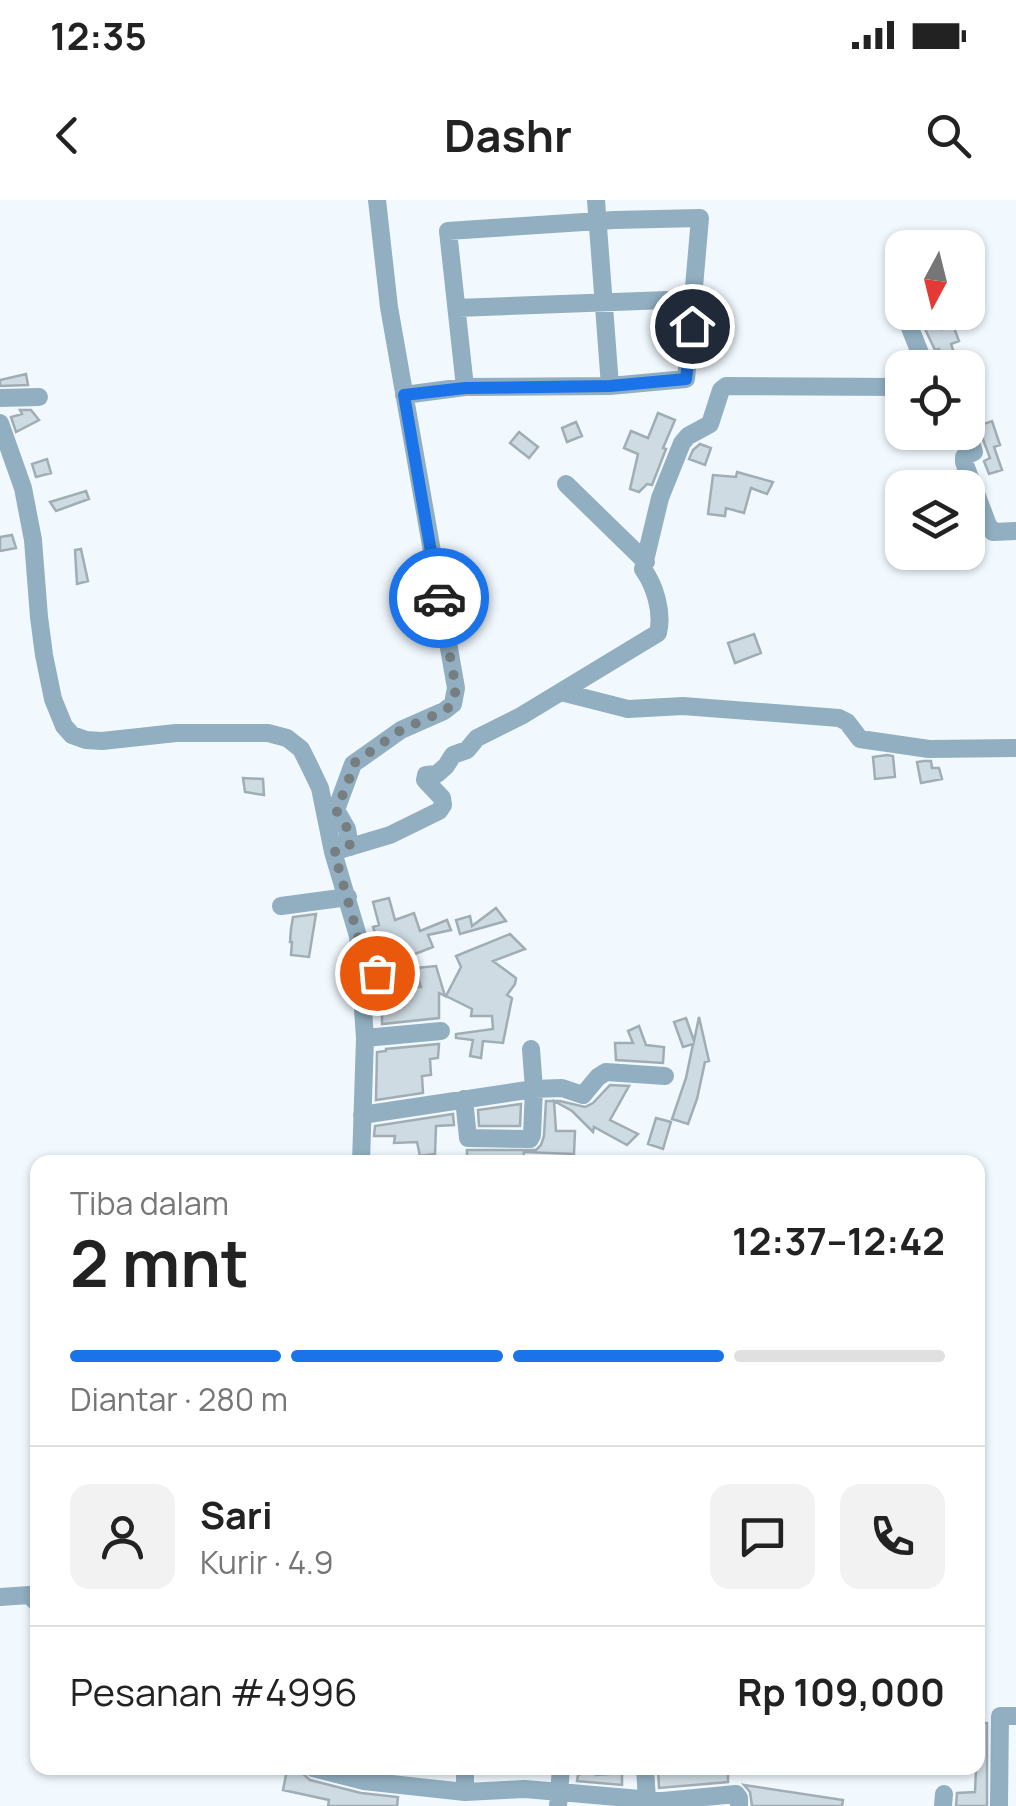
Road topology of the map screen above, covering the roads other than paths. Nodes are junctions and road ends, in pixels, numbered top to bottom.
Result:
1 (377, 200) edge
2 (596, 200) edge
3 (598, 221) junction
4 (694, 299) junction
5 (603, 302) junction
6 (456, 308) junction
7 (610, 386) junction
8 (885, 387) edge
9 (465, 388) junction
10 (404, 395) junction
11 (0, 398) edge
12 (38, 398) dead end
13 (0, 423) edge
14 (973, 450) edge
15 (566, 484) dead end
16 (1016, 532) edge
17 (646, 562) junction
18 (561, 692) junction
19 (1016, 748) edge
20 (342, 850) junction
21 (348, 897) junction
22 (280, 906) dead end
23 (441, 1031) dead end
24 (365, 1038) junction
25 (531, 1049) dead end
26 (665, 1076) dead end
27 (534, 1089) junction
28 (464, 1099) junction
29 (362, 1115) junction
30 (361, 1155) edge
31 (30, 1595) edge
32 (0, 1597) edge
33 (1016, 1716) edge
34 (340, 1775) edge
35 (465, 1775) edge
36 (645, 1775) edge
37 (465, 1792) junction
38 (559, 1799) edge
39 (647, 1800) junction
40 (740, 1806) edge
41 (1000, 1806) edge

1 - 10 street
2 - 3 street
3 - 4 street
3 - 5 street
3 - 6 street
4 - 5 street
4 - 7 street
5 - 6 street
5 - 7 street
6 - 9 street
7 - 9 street
8 - 17 street
9 - 10 street
10 - 20 street
11 - 12 street
13 - 20 street
14 - 16 street
15 - 17 street
17 - 18 street
18 - 19 street
18 - 20 street
20 - 21 street
21 - 22 street
21 - 24 street
23 - 24 street
24 - 29 street
25 - 27 street
26 - 27 street
27 - 28 street
27 - 28 street
28 - 29 street
29 - 30 street
31 - 32 street
33 - 41 street
34 - 37 street
35 - 37 street
36 - 39 street
37 - 38 street
38 - 39 street
39 - 40 street

